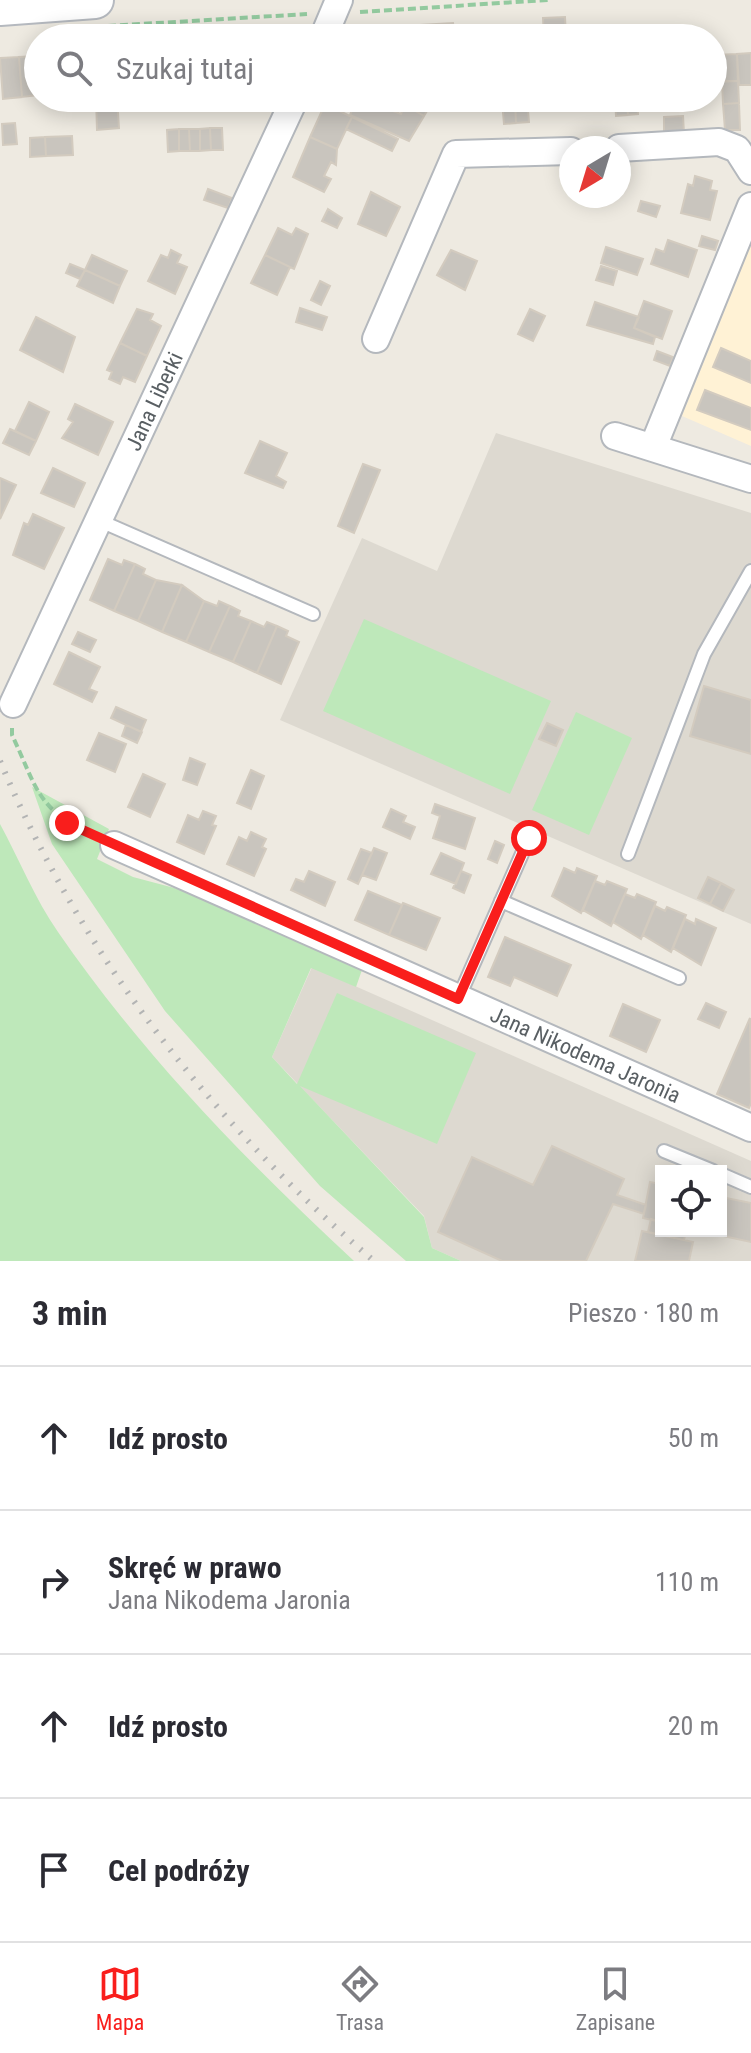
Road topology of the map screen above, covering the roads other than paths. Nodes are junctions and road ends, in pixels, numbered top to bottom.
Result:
1 (0, 7) edge
2 (101, 13) edge
3 (288, 112) edge
4 (631, 147) edge
5 (559, 151) edge
6 (751, 171) edge
7 (751, 206) edge
8 (376, 339) dead end
9 (615, 436) dead end
10 (653, 447) junction
11 (751, 479) edge
12 (98, 520) junction
13 (751, 571) edge
14 (313, 614) dead end
15 (13, 704) road end
16 (529, 838) dead end
17 (114, 845) road end
18 (628, 854) dead end
19 (501, 901) junction
20 (679, 978) dead end
21 (458, 999) junction
22 (751, 1128) edge
23 (664, 1151) dead end
24 (698, 1165) edge
25 (727, 1177) edge
26 (751, 1187) edge

1 - 2 main road
3 - 12 street, Jana Liberki
4 - 6 street
5 - 8 street
7 - 10 street
9 - 10 street
10 - 11 street
12 - 14 lane
12 - 15 street, Jana Liberki
13 - 18 lane
16 - 19 lane
17 - 21 street, Jana Nikodema Jaronia
19 - 20 lane
19 - 21 lane
21 - 22 street, Jana Nikodema Jaronia
23 - 24 lane
25 - 26 lane

